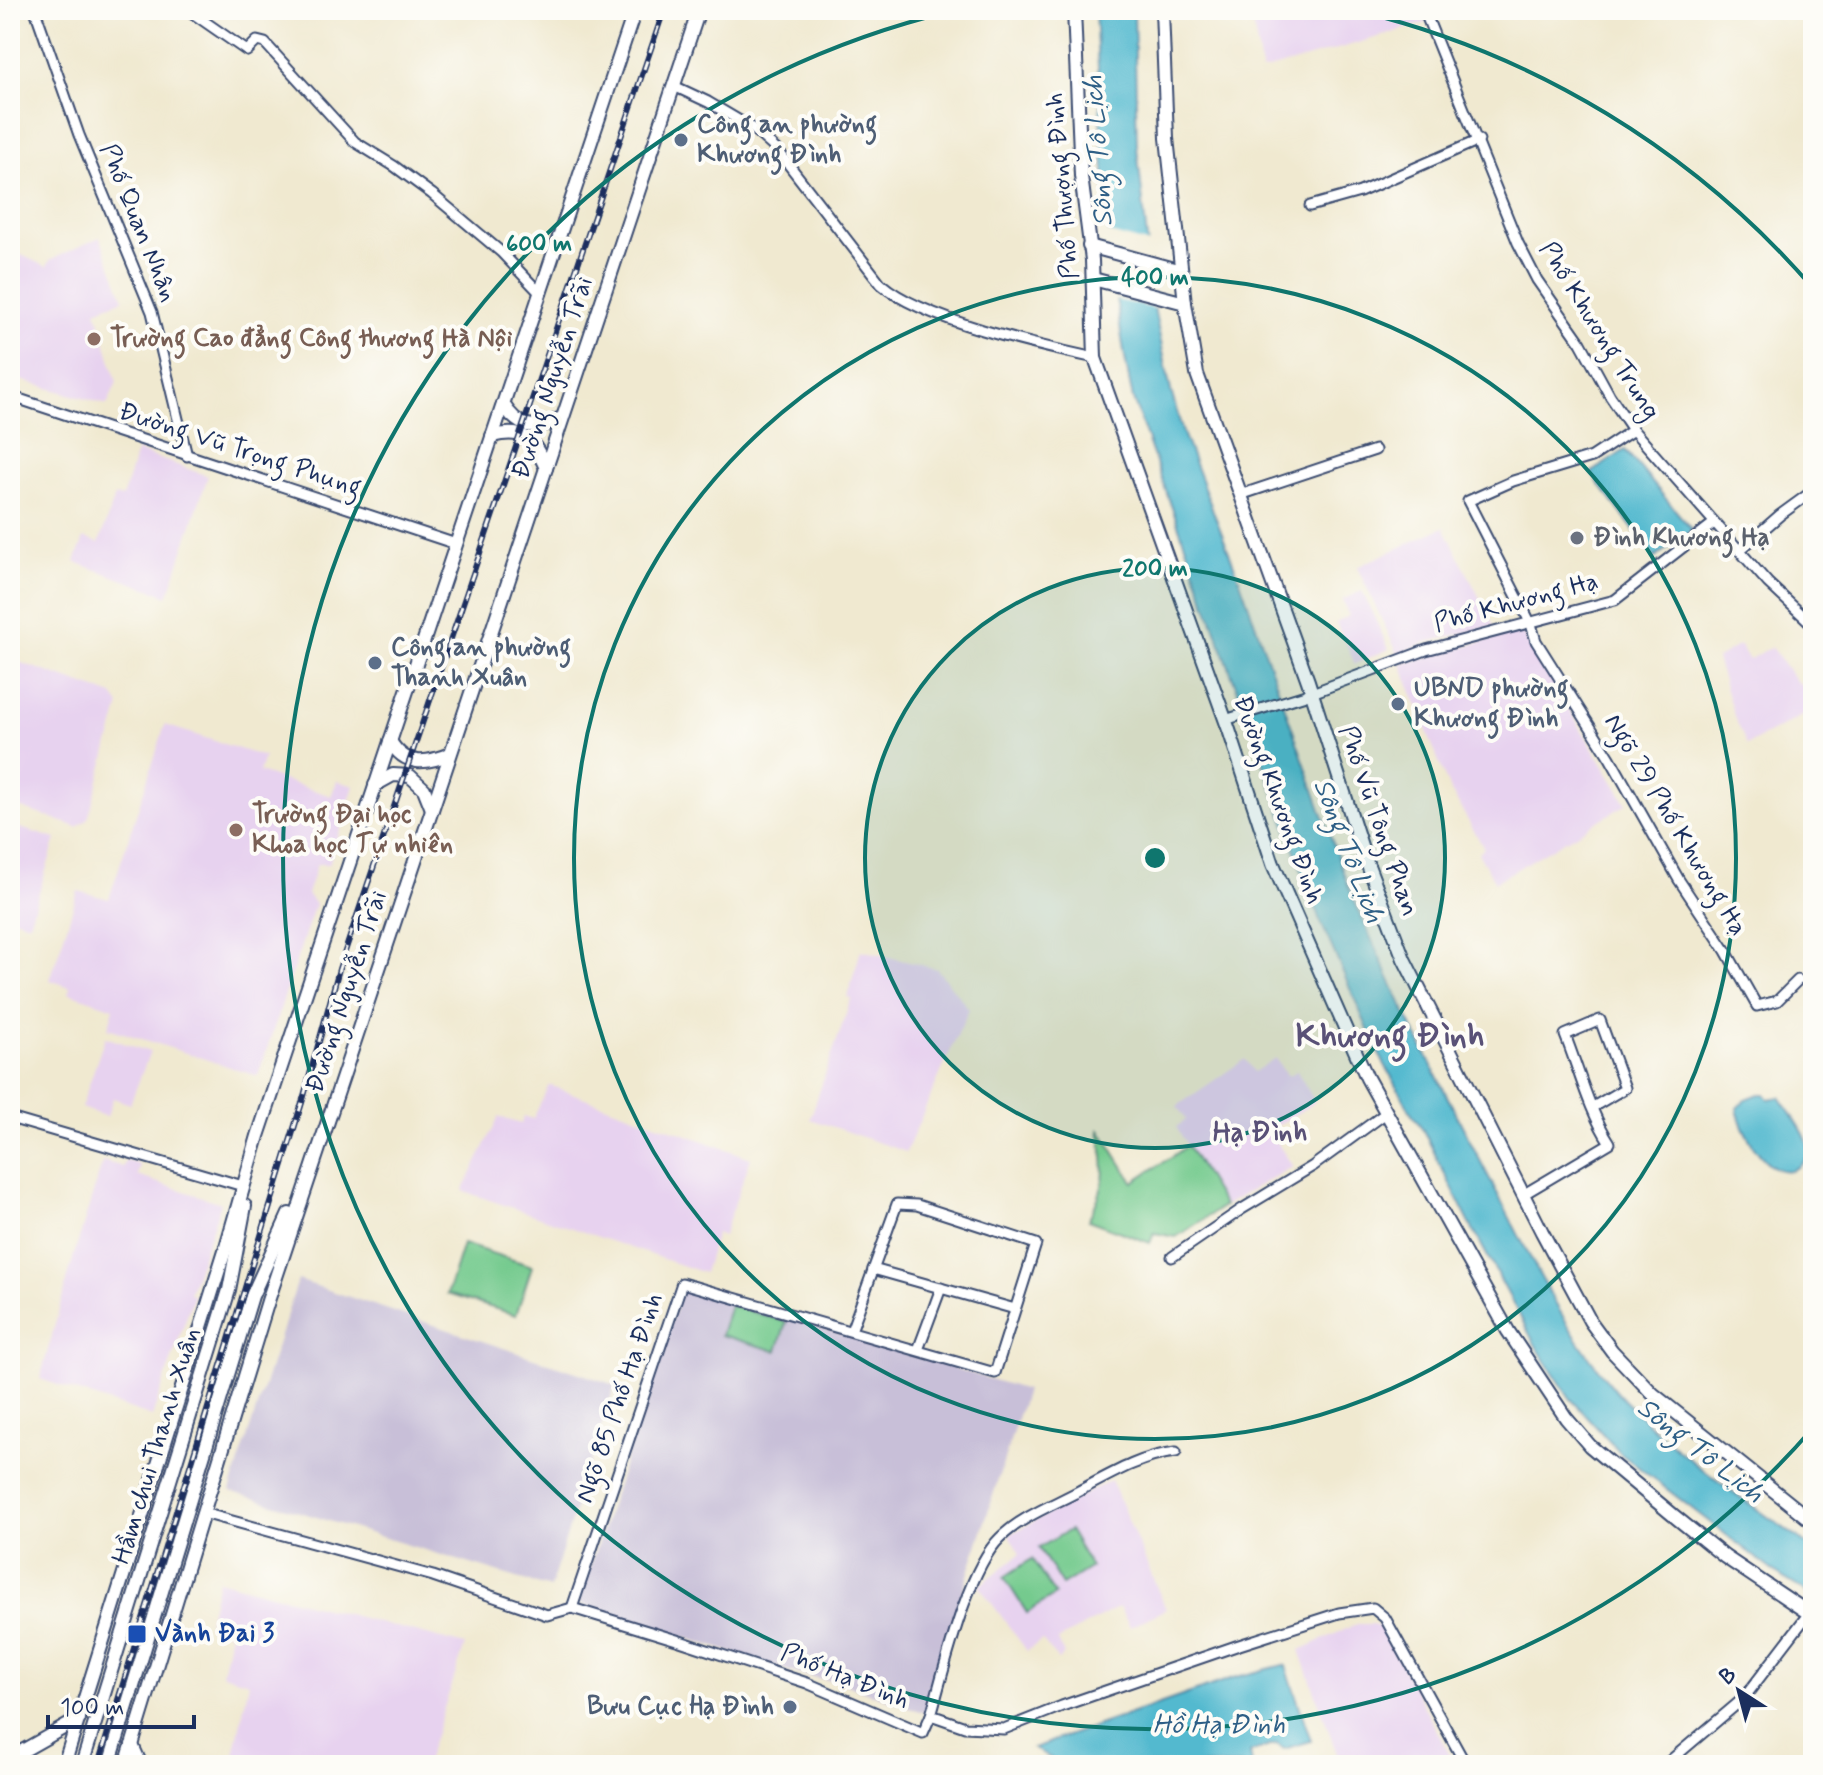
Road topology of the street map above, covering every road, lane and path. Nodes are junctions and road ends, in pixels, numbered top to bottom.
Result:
1 (35, 10) edge
2 (188, 10) edge
3 (635, 10) edge
4 (699, 10) edge
5 (1074, 10) edge
6 (1162, 10) edge
7 (1424, 10) edge
8 (674, 86) junction
9 (1479, 140) junction
10 (1310, 206) dead end
11 (1089, 246) junction
12 (1181, 271) junction
13 (1099, 281) junction
14 (540, 293) junction
15 (1185, 303) junction
16 (1095, 358) junction
17 (10, 396) edge
18 (503, 404) junction
19 (562, 418) junction
20 (1633, 430) junction
21 (492, 436) junction
22 (1375, 450) dead end
23 (187, 456) junction
24 (546, 468) junction
25 (1813, 491) edge
26 (1240, 495) junction
27 (1714, 523) junction
28 (456, 544) junction
29 (1740, 550) junction
30 (1531, 624) junction
31 (1813, 625) edge
32 (1305, 695) junction
33 (1230, 718) junction
34 (390, 741) junction
35 (450, 754) junction
36 (375, 785) junction
37 (432, 809) junction
38 (1798, 980) dead end
39 (1593, 1107) junction
40 (1386, 1113) junction
41 (10, 1118) edge
42 (258, 1136) junction
43 (316, 1156) junction
44 (243, 1186) junction
45 (1524, 1194) junction
46 (1172, 1257) dead end
47 (873, 1269) junction
48 (941, 1288) junction
49 (1015, 1309) junction
50 (851, 1331) junction
51 (918, 1350) junction
52 (1176, 1452) dead end
53 (203, 1513) junction
54 (1813, 1522) edge
55 (1812, 1606) edge
56 (572, 1608) junction
57 (931, 1715) junction
58 (79, 1719) junction
59 (132, 1745) junction
60 (10, 1758) edge
61 (66, 1764) edge
62 (82, 1765) edge
63 (109, 1765) edge
64 (126, 1765) edge
65 (141, 1765) edge
66 (1466, 1765) edge
67 (1665, 1765) edge

1 - 23 street, Phố Quan Nhân
2 - 14 street
3 - 14 main road, Đường Nguyễn Trãi
4 - 8 main road, Đường Nguyễn Trãi
5 - 11 main road, Phố Thượng Đình
6 - 12 main road, Phố Vũ Tông Phan
7 - 9 street, Phố Khương Trung
8 - 16 street
8 - 19 main road, Đường Nguyễn Trãi
9 - 10 street
9 - 20 street, Phố Khương Trung
11 - 12 main road
11 - 13 main road, Phố Thượng Đình
12 - 15 main road, Phố Vũ Tông Phan
13 - 15 main road
13 - 16 main road, Phố Thượng Đình
14 - 18 main road, Đường Nguyễn Trãi
15 - 26 main road, Phố Vũ Tông Phan
16 - 33 main road, Đường Khương Đình
17 - 23 street, Đường Vũ Trọng Phụng
18 - 19 main road
18 - 21 main road, Đường Nguyễn Trãi
19 - 24 main road, Đường Nguyễn Trãi
20 - 27 street, Phố Khương Trung
20 - 30 street
21 - 24 main road
21 - 28 main road, Đường Nguyễn Trãi
22 - 26 street
23 - 28 street, Đường Vũ Trọng Phụng
24 - 35 main road, Đường Nguyễn Trãi
25 - 29 street
26 - 32 main road, Phố Vũ Tông Phan
27 - 29 street, Phố Khương Trung
27 - 30 street, Phố Khương Hạ
28 - 34 main road, Đường Nguyễn Trãi
29 - 31 street, Phố Khương Trung
30 - 32 street, Phố Khương Hạ
30 - 38 street, Ngõ 29 Phố Khương Hạ
32 - 33 street, Phố Khương Hạ
32 - 45 main road, Phố Vũ Tông Phan
33 - 40 main road, Đường Khương Đình
34 - 35 main road
34 - 36 main road, Đường Nguyễn Trãi
35 - 37 main road, Đường Nguyễn Trãi
36 - 37 main road
36 - 42 main road, Đường Nguyễn Trãi
37 - 43 main road, Đường Nguyễn Trãi
39 - 39 street
39 - 45 street
40 - 46 street
40 - 55 main road, Đường Khương Đình
41 - 44 street
42 - 44 main road, Đường Nguyễn Trãi
42 - 62 main road, Hầm chui Thanh Xuân
43 - 53 main road, Đường Nguyễn Trãi
43 - 63 main road, Hầm chui Thanh Xuân
44 - 58 main road, Đường Nguyễn Trãi
45 - 54 main road, Phố Vũ Tông Phan
47 - 48 street
47 - 49 street
47 - 50 street
48 - 49 street
48 - 51 street
49 - 51 street, Ngõ 85 Phố Hạ Đình
50 - 51 street, Ngõ 85 Phố Hạ Đình
50 - 56 street, Ngõ 85 Phố Hạ Đình
52 - 57 street
53 - 56 street, Phố Hạ Đình
53 - 59 main road, Đường Nguyễn Trãi
55 - 67 street
56 - 57 street, Phố Hạ Đình
57 - 66 street, Phố Hạ Đình
58 - 60 main road
58 - 61 main road, Đường Nguyễn Trãi
59 - 64 main road, Đường Nguyễn Trãi
59 - 65 main road

